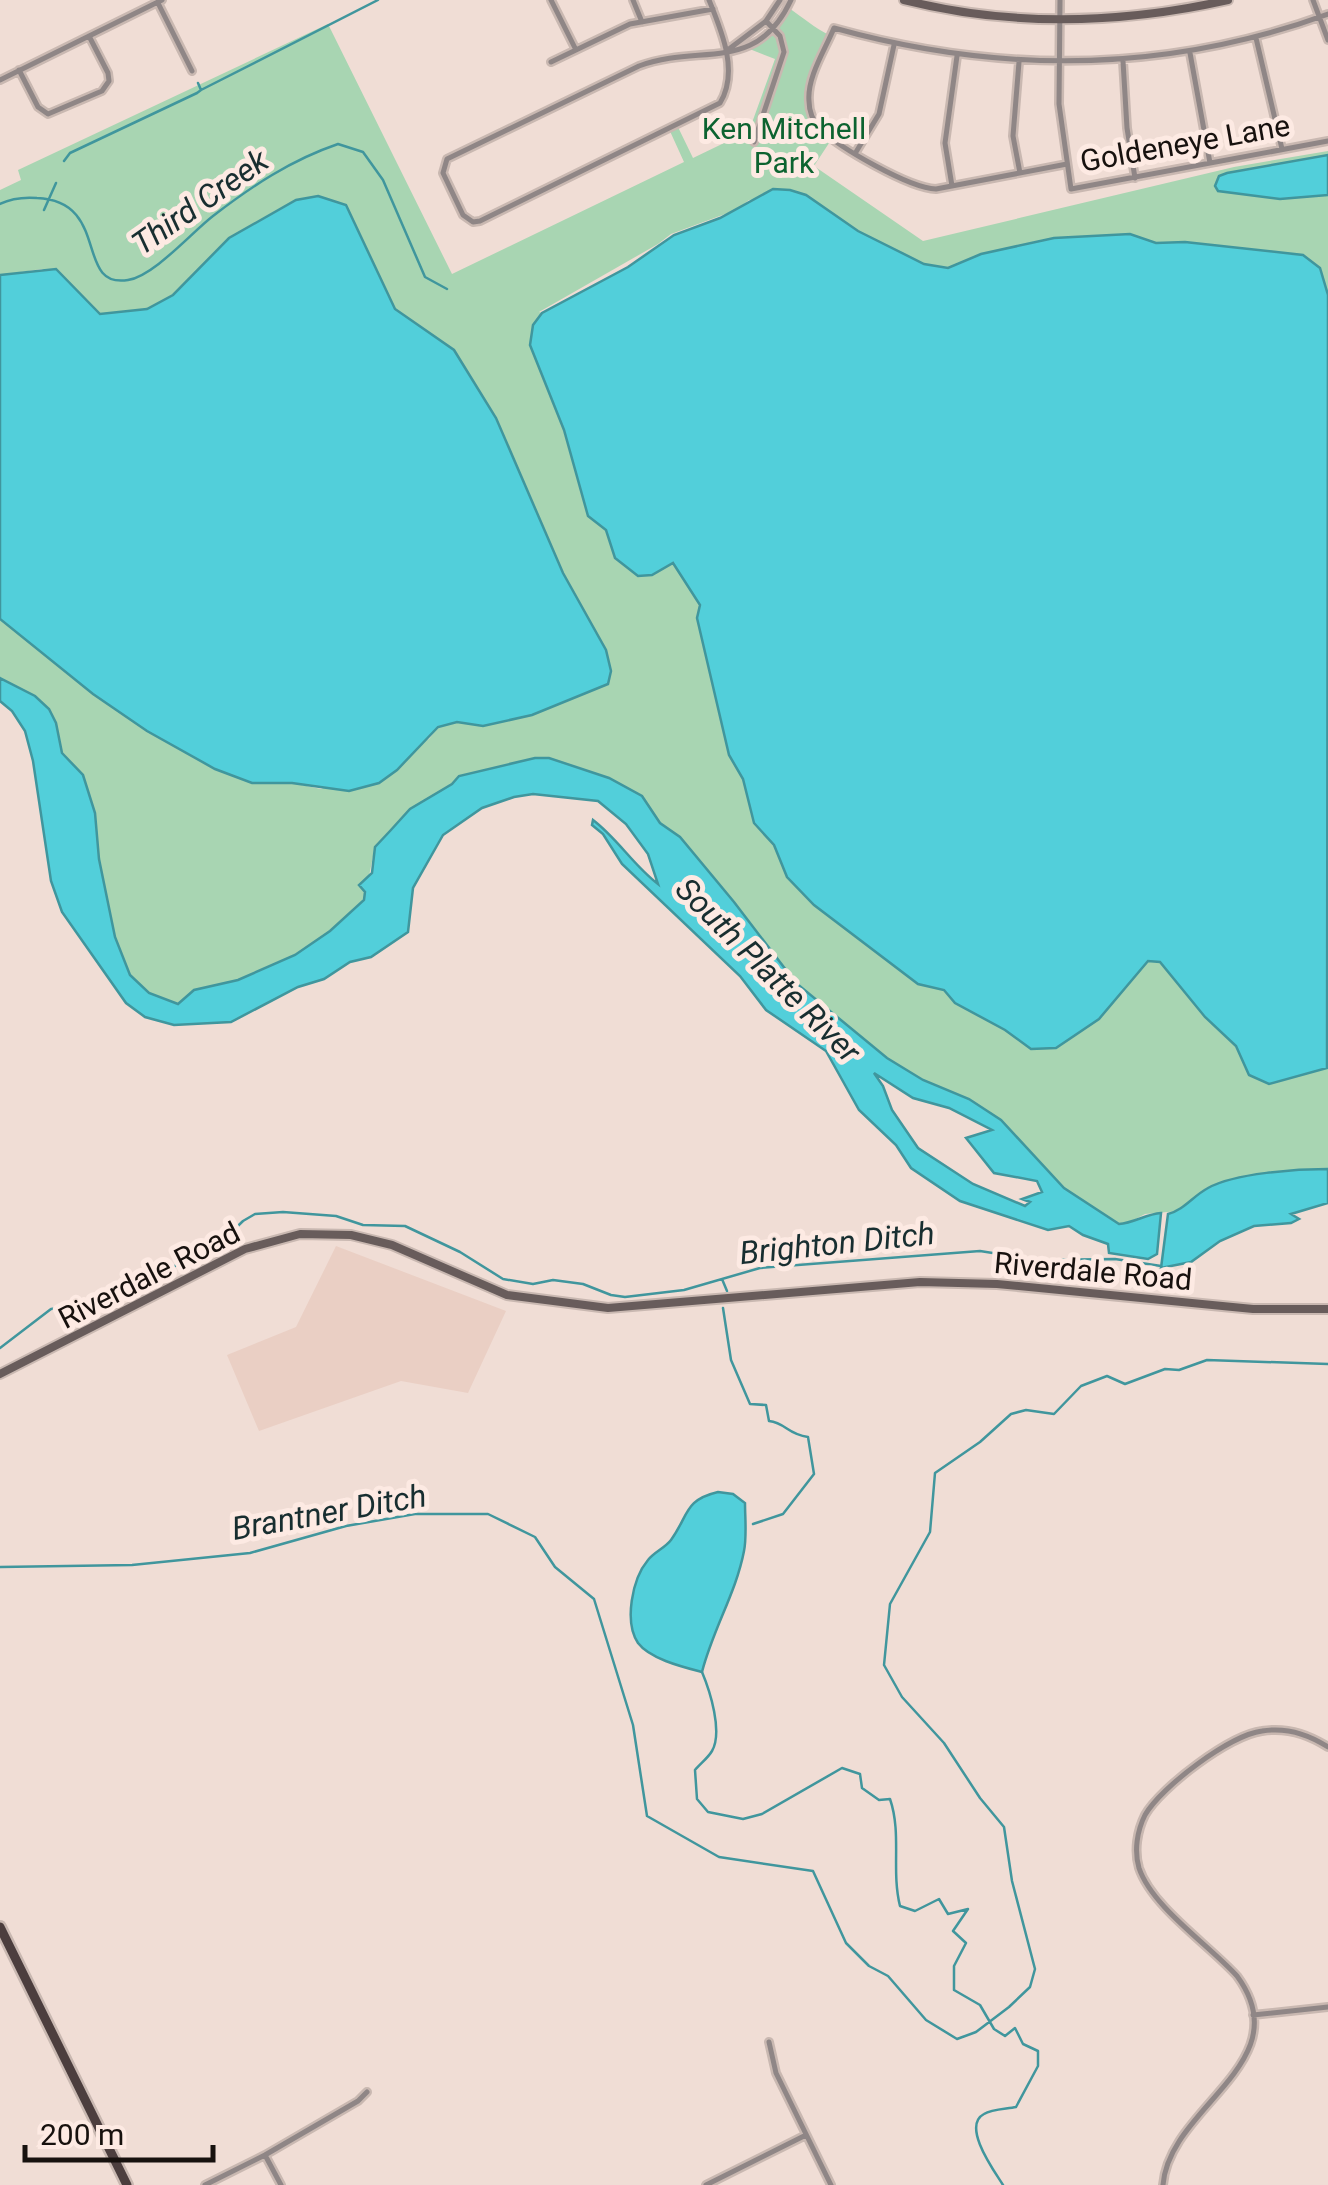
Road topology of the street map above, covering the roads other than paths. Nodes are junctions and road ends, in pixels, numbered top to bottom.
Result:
1 (552, 0) edge
2 (632, 0) edge
3 (709, 0) edge
4 (780, 0) edge
5 (791, 0) edge
6 (904, 0) edge
7 (1060, 0) edge
8 (1228, 0) edge
9 (1313, 0) edge
10 (159, 1) edge
11 (713, 9) junction
12 (1328, 14) edge
13 (1320, 17) junction
14 (1060, 20) junction
15 (766, 21) junction
16 (642, 22) junction
17 (773, 28) junction
18 (89, 36) junction
19 (1256, 38) junction
20 (1328, 40) edge
21 (894, 45) junction
22 (576, 50) junction
23 (725, 52) junction
24 (1190, 52) junction
25 (958, 55) junction
26 (1019, 61) junction
27 (1122, 61) junction
28 (551, 62) dead end
29 (1059, 62) junction
30 (18, 70) junction
31 (192, 71) dead end
32 (0, 80) edge
33 (1328, 141) edge
34 (754, 142) dead end
35 (1282, 149) junction
36 (856, 152) junction
37 (1210, 163) junction
38 (1067, 164) junction
39 (1020, 174) junction
40 (1135, 178) junction
41 (952, 186) junction
42 (1328, 1309) edge
43 (0, 1374) edge
44 (1328, 1747) edge
45 (0, 1927) edge
46 (1328, 2006) edge
47 (1254, 2015) junction
48 (769, 2042) dead end
49 (368, 2092) dead end
50 (807, 2135) junction
51 (265, 2155) junction
52 (127, 2185) edge
53 (205, 2185) edge
54 (280, 2185) edge
55 (706, 2185) edge
56 (831, 2185) edge
57 (1163, 2185) edge

1 - 22 street
2 - 16 street
3 - 11 street
4 - 15 street
5 - 17 street
6 - 14 street
7 - 14 street
8 - 14 street
9 - 13 street
10 - 18 street
10 - 31 street
11 - 16 street
11 - 23 street
12 - 13 street
13 - 19 street
13 - 20 street
14 - 29 street
15 - 17 street
15 - 23 street
16 - 22 street
17 - 23 street
17 - 34 street
18 - 30 street
18 - 30 street
19 - 24 street
19 - 35 street
21 - 25 street
21 - 36 street
21 - 36 street
22 - 28 street
23 - 23 street
24 - 27 street
24 - 37 street
25 - 26 street
25 - 41 street
26 - 29 street
26 - 39 street
27 - 29 street
27 - 40 street
29 - 38 street
30 - 32 street
33 - 35 street, Goldeneye Lane
35 - 37 street, Goldeneye Lane
36 - 41 street
37 - 40 street, Goldeneye Lane
38 - 39 street
38 - 40 street, Goldeneye Lane
39 - 41 street
42 - 43 street, Riverdale Road
44 - 47 street
45 - 52 main road
46 - 47 street
47 - 57 street
48 - 50 street
49 - 51 street
50 - 55 street
50 - 56 street
51 - 53 street
51 - 54 street

